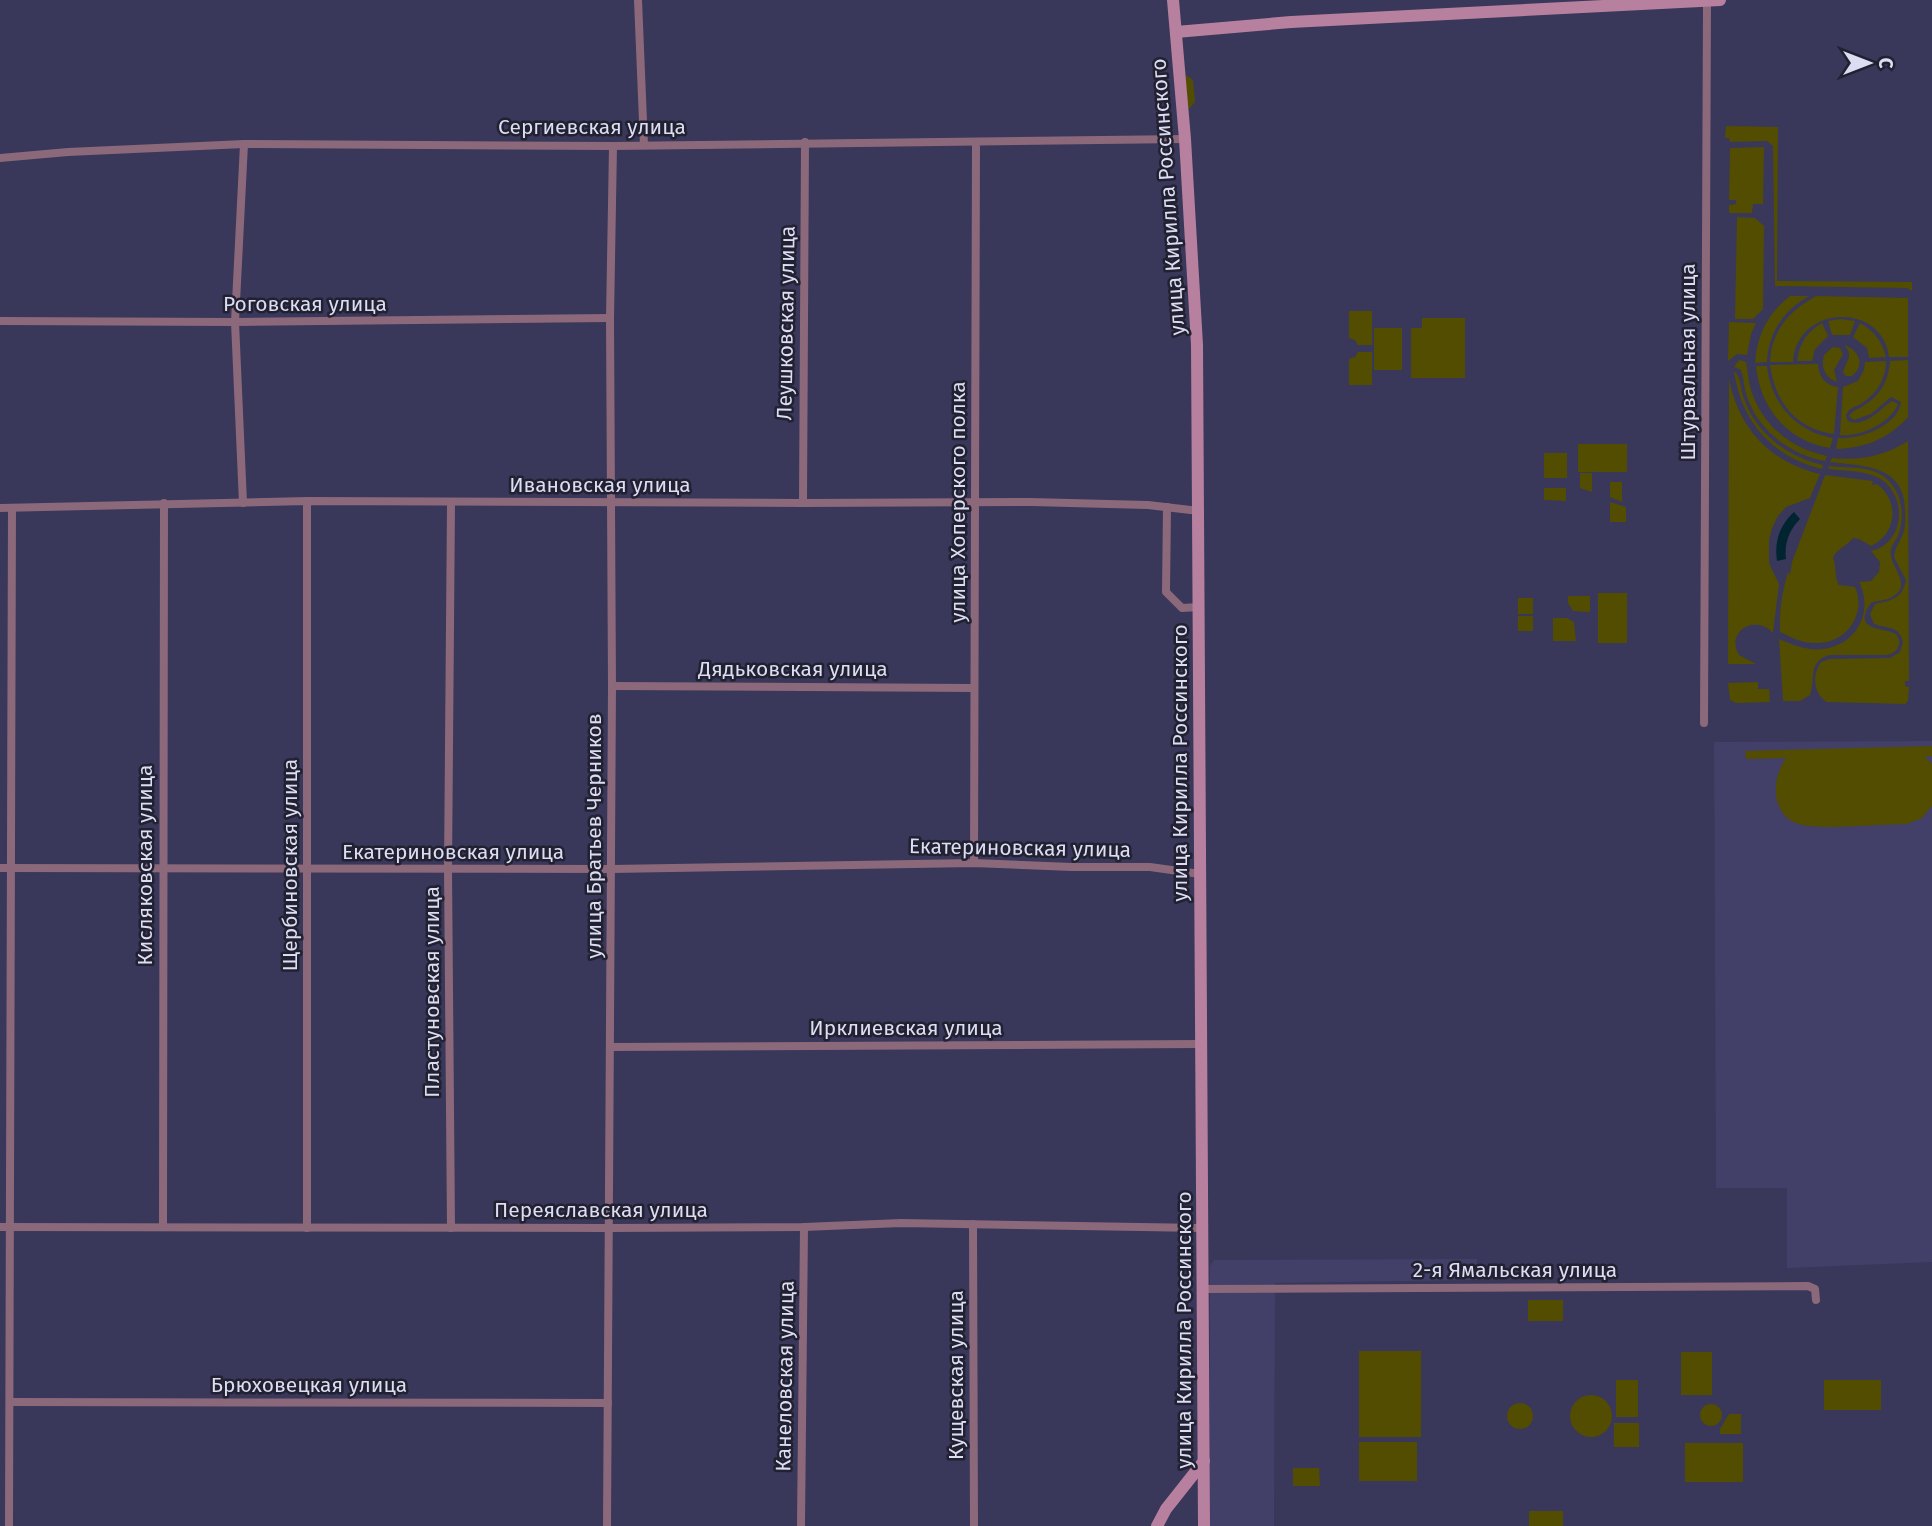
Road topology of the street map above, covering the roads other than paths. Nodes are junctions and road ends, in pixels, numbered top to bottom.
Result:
1 (638, 0) edge
2 (1172, 0) edge
3 (1720, 0) edge
4 (1707, 1) edge
5 (1176, 32) junction
6 (1185, 139) junction
7 (805, 142) junction
8 (976, 142) junction
9 (244, 144) junction
10 (644, 145) junction
11 (613, 146) junction
12 (0, 158) edge
13 (610, 318) junction
14 (0, 321) edge
15 (235, 322) junction
16 (307, 502) junction
17 (612, 502) junction
18 (164, 503) junction
19 (243, 503) junction
20 (451, 503) junction
21 (803, 503) junction
22 (976, 503) junction
23 (1167, 507) junction
24 (0, 508) edge
25 (12, 508) junction
26 (1199, 511) junction
27 (1199, 607) junction
28 (612, 685) junction
29 (974, 688) junction
30 (0, 690) edge
31 (10, 690) junction
32 (1704, 723) dead end
33 (974, 863) junction
34 (162, 867) junction
35 (5, 868) edge
36 (448, 869) junction
37 (611, 869) junction
38 (308, 870) junction
39 (1200, 874) junction
40 (1201, 1044) junction
41 (610, 1046) junction
42 (5, 1048) edge
43 (973, 1224) junction
44 (163, 1226) junction
45 (0, 1227) edge
46 (10, 1227) junction
47 (804, 1227) junction
48 (307, 1228) junction
49 (451, 1228) junction
50 (608, 1228) junction
51 (1202, 1228) junction
52 (1202, 1289) junction
53 (1816, 1300) dead end
54 (10, 1402) junction
55 (608, 1403) junction
56 (1204, 1461) junction
57 (9, 1526) edge
58 (607, 1526) edge
59 (801, 1526) edge
60 (974, 1526) edge
61 (1157, 1526) edge
62 (1204, 1526) edge

1 - 10 street
2 - 5 main road, улица Кирилла Россинского
3 - 4 main road
4 - 5 main road
4 - 32 street, Штурвальная улица
5 - 6 main road, улица Кирилла Россинского
6 - 8 street, Сергиевская улица
6 - 26 main road, улица Кирилла Россинского
7 - 8 street, Сергиевская улица
7 - 10 street, Сергиевская улица
7 - 21 street, Леушковская улица
8 - 22 street, улица Хоперского полка
9 - 11 street, Сергиевская улица
9 - 12 street, Сергиевская улица
9 - 15 street
10 - 11 street, Сергиевская улица
11 - 13 street, улица Братьев Черников
13 - 15 street, Роговская улица
13 - 17 street, улица Братьев Черников
14 - 15 street, Роговская улица
15 - 19 street
16 - 19 street, Ивановская улица
16 - 20 street, Ивановская улица
16 - 38 street, Щербиновская улица
17 - 20 street, Ивановская улица
17 - 21 street, Ивановская улица
17 - 28 street, улица Братьев Черников
18 - 19 street, Ивановская улица
18 - 25 street, Ивановская улица
18 - 34 street, Кисляковская улица
20 - 36 street, Пластуновская улица
21 - 22 street, Ивановская улица
22 - 23 street, Ивановская улица
22 - 29 street, улица Хоперского полка
23 - 26 street, Ивановская улица
23 - 27 street
24 - 25 street, Ивановская улица
25 - 31 street
26 - 27 main road, улица Кирилла Россинского
27 - 39 main road, улица Кирилла Россинского
28 - 29 street, Дядьковская улица
28 - 37 street, улица Братьев Черников
29 - 33 street, улица Хоперского полка
30 - 31 street
31 - 35 street
33 - 37 street, Екатериновская улица
33 - 39 street, Екатериновская улица
34 - 35 street, Екатериновская улица
34 - 38 street, Екатериновская улица
34 - 44 street, Кисляковская улица
35 - 42 street
36 - 37 street, Екатериновская улица
36 - 38 street, Екатериновская улица
36 - 49 street, Пластуновская улица
37 - 41 street, улица Братьев Черников
38 - 48 street, Щербиновская улица
39 - 40 main road, улица Кирилла Россинского
40 - 41 street, Ирклиевская улица
40 - 51 main road, улица Кирилла Россинского
41 - 50 street, улица Братьев Черников
42 - 46 street
43 - 47 street, Переяславская улица
43 - 51 street, Переяславская улица
43 - 60 street, Кущевская улица
44 - 46 street, Переяславская улица
44 - 48 street, Переяславская улица
45 - 46 street, Переяславская улица
46 - 54 street
47 - 50 street, Переяславская улица
47 - 59 street, Канеловская улица
48 - 49 street, Переяславская улица
49 - 50 street, Переяславская улица
50 - 55 street, улица Братьев Черников
51 - 52 main road, улица Кирилла Россинского
52 - 53 street, 2-я Ямальская улица
52 - 56 main road, улица Кирилла Россинского
54 - 55 street, Брюховецкая улица
54 - 57 street
55 - 58 street, улица Братьев Черников
56 - 61 main road
56 - 62 main road, улица Кирилла Россинского

